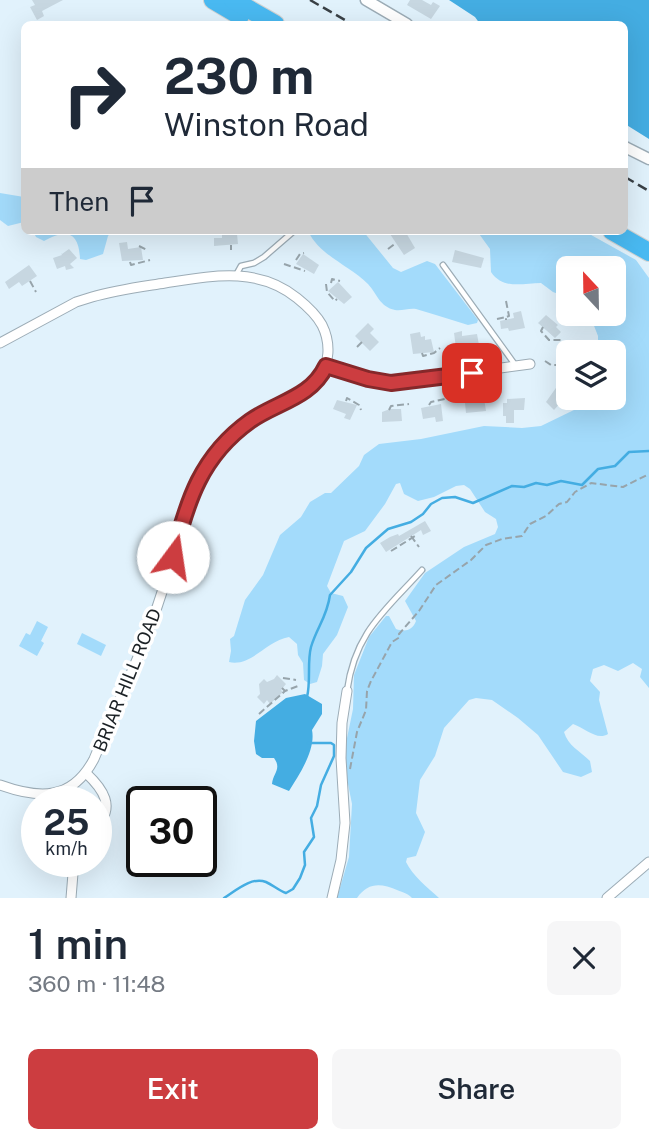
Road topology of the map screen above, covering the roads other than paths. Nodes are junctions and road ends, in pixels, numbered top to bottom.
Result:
1 (213, 0) edge
2 (233, 0) edge
3 (366, 0) edge
4 (251, 21) edge
5 (270, 21) edge
6 (402, 21) edge
7 (628, 148) edge
8 (649, 159) edge
9 (628, 229) edge
10 (289, 235) edge
11 (619, 235) edge
12 (649, 242) edge
13 (649, 252) edge
14 (443, 265) dead end
15 (236, 275) junction
16 (0, 343) edge
17 (530, 365) dead end
18 (326, 366) junction
19 (516, 366) junction
20 (422, 570) dead end
21 (347, 691) joint
22 (86, 773) junction
23 (0, 785) edge
24 (98, 786) edge
25 (649, 862) edge
26 (73, 877) edge
27 (71, 898) edge
28 (332, 898) edge
29 (607, 898) edge

1 - 4 highway
2 - 5 highway
3 - 6 street
7 - 8 street
9 - 12 highway
10 - 15 lane
11 - 13 highway
14 - 19 lane
15 - 16 street
15 - 18 street
17 - 19 street
18 - 19 street
18 - 22 street, BRIAR HILL ROAD
20 - 21 lane
21 - 28 street
22 - 23 street, BRIAR HILL ROAD
22 - 24 street
25 - 29 street
26 - 27 street

